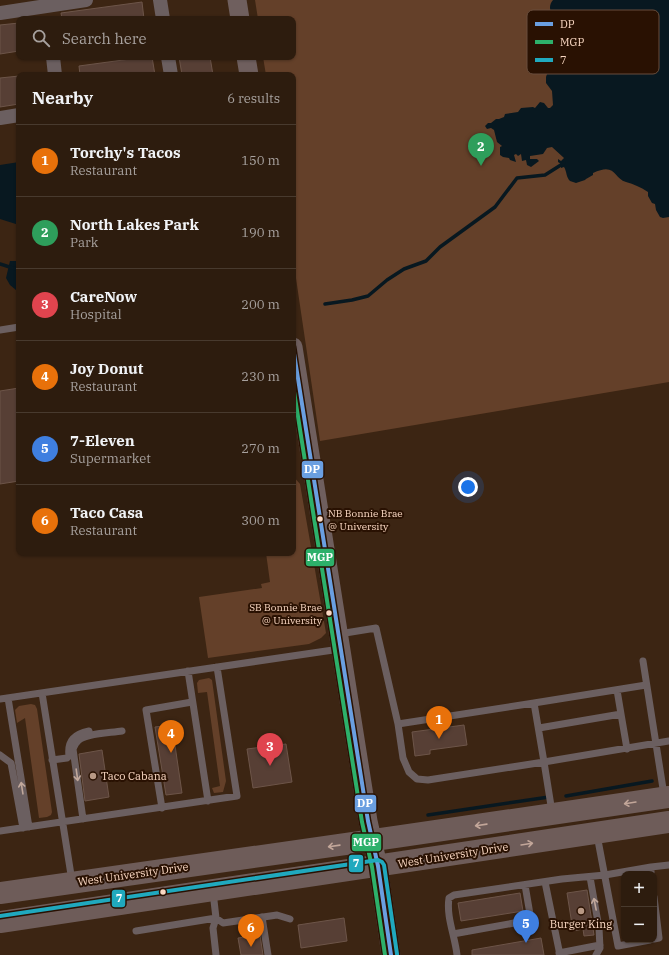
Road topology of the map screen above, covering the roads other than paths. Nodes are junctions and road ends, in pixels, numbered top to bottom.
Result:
1 (86, 0) edge
2 (160, 0) edge
3 (237, 0) edge
4 (45, 8) edge
5 (0, 13) edge
6 (162, 16) edge
7 (240, 16) edge
8 (53, 60) edge
9 (168, 60) edge
10 (246, 60) edge
11 (55, 72) edge
12 (170, 72) edge
13 (248, 72) edge
14 (16, 115) edge
15 (0, 118) edge
16 (16, 327) edge
17 (0, 330) edge
18 (296, 366) edge
19 (340, 642) junction
20 (643, 661) dead end
21 (217, 667) junction
22 (188, 671) junction
23 (646, 685) junction
24 (617, 690) junction
25 (42, 693) junction
26 (4, 698) edge
27 (192, 702) junction
28 (534, 703) junction
29 (621, 714) junction
30 (398, 724) junction
31 (539, 728) junction
32 (669, 741) edge
33 (655, 744) junction
34 (626, 748) junction
35 (0, 754) edge
36 (52, 760) junction
37 (544, 762) junction
38 (667, 797) edge
39 (208, 801) junction
40 (162, 808) junction
41 (553, 815) junction
42 (83, 819) junction
43 (63, 822) junction
44 (669, 822) edge
45 (26, 828) junction
46 (0, 831) edge
47 (596, 833) junction
48 (372, 840) junction
49 (669, 865) edge
50 (378, 866) junction
51 (651, 871) edge
52 (621, 874) edge
53 (605, 875) junction
54 (590, 877) junction
55 (545, 882) junction
56 (73, 883) junction
57 (526, 885) junction
58 (31, 889) junction
59 (212, 890) junction
60 (0, 893) edge
61 (0, 902) edge
62 (262, 917) junction
63 (216, 918) junction
64 (290, 920) dead end
65 (0, 922) edge
66 (657, 922) edge
67 (136, 932) dead end
68 (454, 934) junction
69 (657, 938) edge
70 (634, 943) edge
71 (600, 945) junction
72 (559, 954) edge
73 (216, 955) edge
74 (268, 955) edge
75 (391, 955) edge
76 (457, 955) edge
77 (596, 955) edge

1 - 4 street
2 - 6 street
3 - 7 main road
4 - 5 street
8 - 11 street
9 - 12 street
10 - 13 main road
14 - 15 street
16 - 17 lane
18 - 19 main road
19 - 21 lane
19 - 30 lane
19 - 48 main road
20 - 23 lane
21 - 22 lane
21 - 39 lane
22 - 25 lane
22 - 27 lane
23 - 24 lane
23 - 33 lane
24 - 28 lane
24 - 29 lane
25 - 26 lane
25 - 36 lane
45 -> 26 lane
27 - 39 lane
27 - 40 lane
28 - 30 lane
28 - 31 lane
29 - 31 lane
29 - 34 lane
30 - 37 lane
31 - 37 lane
32 - 33 lane
33 - 34 lane
33 - 38 lane
34 - 37 lane
35 - 45 lane
36 -> 42 lane
36 - 43 lane
37 - 41 lane
38 -> 41 main road, West University Drive
39 - 40 lane
40 - 42 lane
41 -> 48 main road, West University Drive
42 - 43 lane
43 - 45 lane
43 - 56 lane
44 - 47 main road, West University Drive
45 - 46 lane
50 -> 47 main road, West University Drive
47 - 53 lane
48 - 50 main road
48 -> 56 main road, West University Drive
49 - 51 lane
50 - 59 main road, West University Drive
50 - 75 main road
52 - 53 lane
53 - 54 lane
53 - 70 lane
54 - 55 lane
71 -> 54 lane
55 - 57 lane
55 - 72 lane
56 - 58 main road, West University Drive
57 - 68 lane
57 - 68 lane
58 - 60 main road, West University Drive
58 - 61 main road
59 - 63 lane
59 - 65 main road, West University Drive
62 - 63 lane
62 - 64 lane
62 - 74 lane
63 - 67 lane
63 - 73 lane
66 - 69 lane
68 - 76 lane
71 - 72 lane
71 - 77 lane

